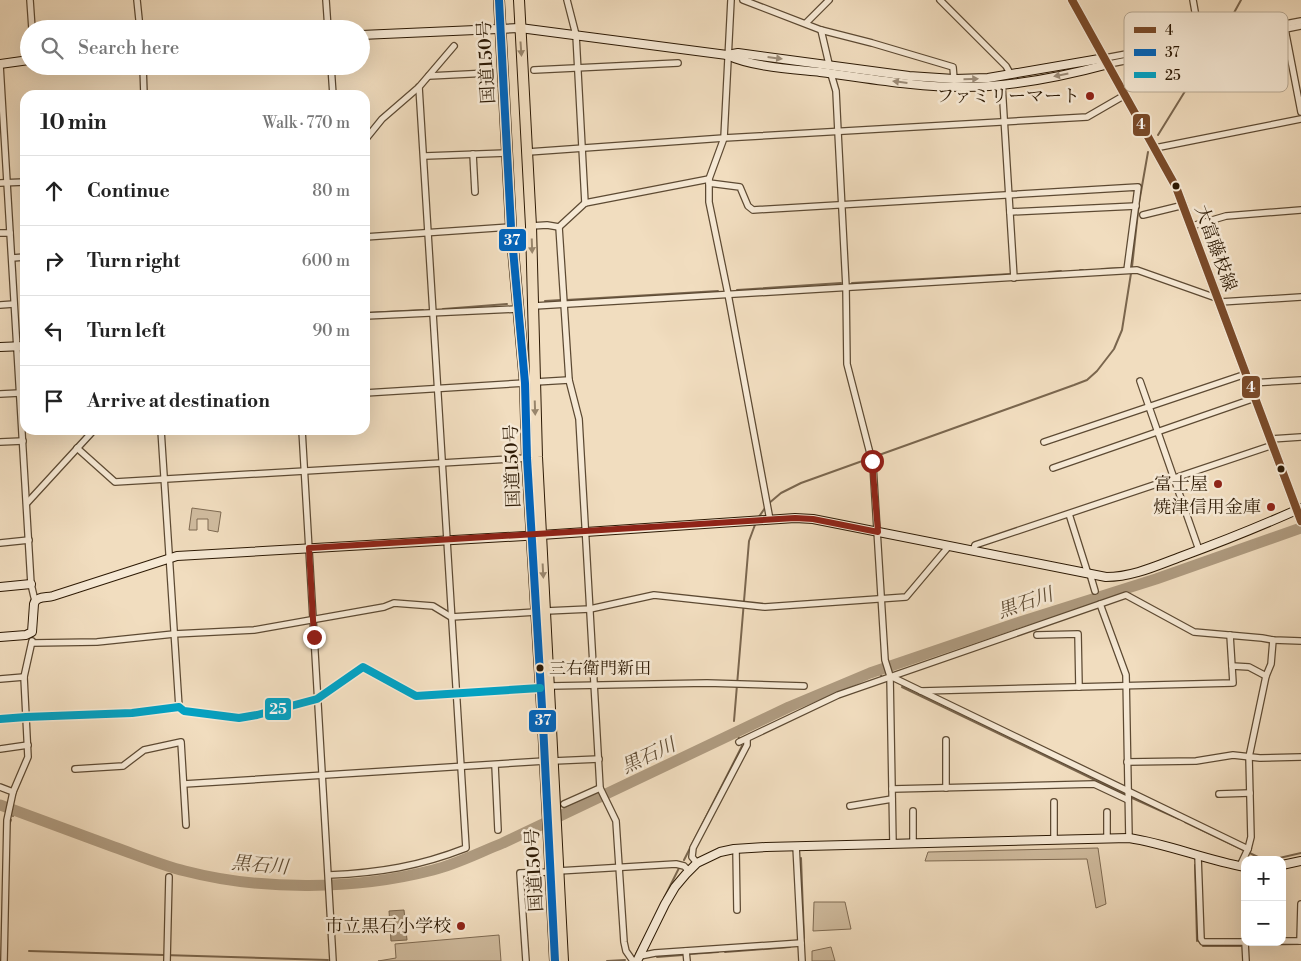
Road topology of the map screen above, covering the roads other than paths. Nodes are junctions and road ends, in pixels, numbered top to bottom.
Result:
1 (30, 0) edge
2 (138, 0) edge
3 (326, 0) edge
4 (499, 0) edge
5 (518, 0) edge
6 (567, 0) edge
7 (731, 0) edge
8 (743, 0) edge
9 (829, 0) edge
10 (940, 0) edge
11 (1072, 0) edge
12 (31, 20) edge
13 (139, 20) edge
14 (327, 20) edge
15 (1301, 21) edge
16 (806, 23) junction
17 (1288, 23) edge
18 (1301, 26) edge
19 (500, 28) junction
20 (520, 28) junction
21 (1288, 28) edge
22 (821, 30) junction
23 (370, 35) edge
24 (576, 35) junction
25 (1288, 45) edge
26 (454, 46) dead end
27 (727, 55) junction
28 (1124, 57) edge
29 (1124, 58) edge
30 (20, 61) edge
31 (1107, 61) junction
32 (678, 63) dead end
33 (0, 64) edge
34 (829, 64) junction
35 (578, 68) junction
36 (534, 70) dead end
37 (489, 73) dead end
38 (831, 74) junction
39 (1011, 74) junction
40 (143, 75) edge
41 (332, 75) edge
42 (429, 76) junction
43 (954, 79) junction
44 (1002, 85) junction
45 (420, 87) junction
46 (144, 90) edge
47 (333, 90) edge
48 (1125, 95) junction
49 (1301, 112) edge
50 (2, 120) edge
51 (1301, 120) edge
52 (1005, 121) junction
53 (838, 132) junction
54 (370, 134) edge
55 (724, 138) junction
56 (583, 148) junction
57 (1155, 148) junction
58 (528, 152) junction
59 (507, 153) junction
60 (473, 154) junction
61 (424, 156) junction
62 (709, 181) junction
63 (7, 182) junction
64 (20, 182) edge
65 (0, 183) edge
66 (475, 192) dead end
67 (1009, 195) junction
68 (585, 203) junction
69 (842, 205) junction
70 (1136, 206) junction
71 (1184, 206) junction
72 (1301, 210) edge
73 (1010, 212) junction
74 (1143, 215) dead end
75 (531, 226) junction
76 (1192, 226) junction
77 (511, 227) junction
78 (559, 227) junction
79 (10, 233) junction
80 (429, 233) junction
81 (0, 234) edge
82 (370, 237) edge
83 (20, 257) edge
84 (12, 258) junction
85 (1130, 270) junction
86 (1014, 278) junction
87 (846, 286) junction
88 (728, 294) junction
89 (1301, 297) edge
90 (1219, 301) junction
91 (564, 302) junction
92 (14, 304) junction
93 (0, 305) edge
94 (534, 306) junction
95 (517, 309) junction
96 (434, 312) junction
97 (370, 316) edge
98 (20, 340) edge
99 (20, 346) edge
100 (0, 347) edge
101 (1246, 374) junction
102 (569, 380) junction
103 (1301, 380) edge
104 (1140, 381) dead end
105 (530, 383) junction
106 (1250, 383) junction
107 (438, 388) junction
108 (20, 393) edge
109 (370, 393) edge
110 (0, 394) edge
111 (1255, 398) junction
112 (1149, 407) junction
113 (1158, 432) junction
114 (22, 435) edge
115 (89, 435) edge
116 (161, 435) edge
117 (302, 435) edge
118 (1301, 437) edge
119 (22, 441) junction
120 (0, 442) edge
121 (1044, 442) dead end
122 (1272, 442) junction
123 (77, 448) junction
124 (527, 458) junction
125 (443, 463) junction
126 (1053, 468) dead end
127 (304, 470) junction
128 (1174, 478) junction
129 (165, 479) junction
130 (27, 503) junction
131 (1069, 514) junction
132 (1300, 514) edge
133 (770, 520) junction
134 (586, 532) junction
135 (878, 532) junction
136 (536, 535) junction
137 (29, 540) junction
138 (447, 540) junction
139 (0, 542) edge
140 (949, 546) junction
141 (309, 548) junction
142 (1199, 550) junction
143 (973, 551) junction
144 (170, 558) junction
145 (1089, 574) junction
146 (31, 584) junction
147 (0, 587) edge
148 (1095, 591) dead end
149 (882, 599) junction
150 (35, 601) junction
151 (1100, 604) junction
152 (590, 609) junction
153 (541, 612) junction
154 (452, 617) junction
155 (314, 620) junction
156 (29, 633) junction
157 (174, 634) junction
158 (1037, 635) dead end
159 (1230, 635) junction
160 (0, 637) edge
161 (1273, 640) junction
162 (1301, 641) edge
163 (32, 643) junction
164 (1232, 666) junction
165 (890, 676) junction
166 (1266, 676) junction
167 (24, 677) junction
168 (0, 679) edge
169 (594, 684) junction
170 (804, 686) dead end
171 (1126, 686) junction
172 (545, 687) junction
173 (1080, 687) junction
174 (920, 690) junction
175 (456, 693) junction
176 (317, 699) junction
177 (179, 707) junction
178 (26, 717) junction
179 (0, 720) edge
180 (946, 740) dead end
181 (28, 745) junction
182 (0, 749) edge
183 (1249, 756) junction
184 (1301, 757) edge
185 (599, 759) junction
186 (549, 761) junction
187 (1127, 762) junction
188 (495, 765) junction
189 (460, 767) junction
190 (75, 769) dead end
191 (322, 775) junction
192 (184, 784) junction
193 (0, 787) edge
194 (600, 788) junction
195 (946, 788) junction
196 (892, 789) junction
197 (13, 792) junction
198 (1250, 793) junction
199 (1219, 794) dead end
200 (1128, 795) junction
201 (892, 799) junction
202 (1054, 802) dead end
203 (850, 806) dead end
204 (556, 809) junction
205 (913, 811) dead end
206 (1107, 812) dead end
207 (186, 825) dead end
208 (498, 830) dead end
209 (3, 836) edge
210 (1129, 838) junction
211 (1107, 839) junction
212 (1054, 840) junction
213 (913, 843) junction
214 (893, 844) junction
215 (796, 846) junction
216 (736, 849) junction
217 (1247, 851) junction
218 (1198, 856) junction
219 (1245, 856) edge
220 (1301, 861) edge
221 (697, 863) junction
222 (1286, 864) edge
223 (1241, 866) edge
224 (619, 868) junction
225 (555, 871) junction
226 (689, 871) junction
227 (329, 876) junction
228 (169, 877) dead end
229 (1301, 904) edge
230 (737, 910) dead end
231 (1286, 941) edge
232 (1301, 941) edge
233 (1241, 942) edge
234 (801, 943) junction
235 (1245, 946) edge
236 (686, 951) junction
237 (167, 957) edge
238 (637, 959) edge
239 (4, 961) edge
240 (333, 961) edge
241 (526, 961) edge
242 (555, 961) edge
243 (563, 961) edge
244 (687, 961) edge
245 (802, 961) edge
246 (1246, 961) edge

1 - 12 street
2 - 13 street
3 - 14 street
4 - 19 highway, 国道150号
5 - 20 highway, 国道150号
6 - 24 street
7 - 27 street
8 - 16 street
9 - 16 street
10 - 39 street
11 - 31 street, 大富藤枝線
15 - 17 street
16 - 22 street
18 - 21 street
19 - 20 street
19 - 23 street
19 - 59 highway, 国道150号
20 - 24 street
20 -> 58 highway, 国道150号
22 - 34 street
22 - 43 street
24 - 27 street
24 - 35 street
25 - 49 street
26 - 42 street
27 -> 34 street
27 - 38 street
27 - 55 street
28 - 31 street
29 - 31 street
30 - 33 street
31 - 39 street
31 -> 44 street
31 - 48 street, 大富藤枝線
32 - 35 street
33 - 50 street
34 - 43 street
35 - 36 street
35 - 56 street
37 - 42 street
44 -> 38 street
38 - 53 street
43 -> 39 street
40 - 46 street
41 - 47 street
42 - 45 street
44 - 52 street
45 - 54 street
45 - 61 street
48 - 52 street
48 - 57 street, 大富藤枝線
50 - 63 street
51 - 57 street
52 - 53 street
52 - 67 street
53 - 55 street
53 - 69 street
55 - 56 street
55 - 62 street
56 - 58 street
56 - 68 street
57 - 71 street, 大富藤枝線
58 - 75 highway, 国道150号
59 - 60 street
59 - 77 highway, 国道150号
60 - 61 street
60 - 66 street
61 - 80 street
62 - 68 street
62 - 69 street
62 - 88 street
63 - 64 street
63 - 65 street
63 - 79 street
67 - 69 street
67 - 70 street
67 - 73 street
68 - 78 street
69 - 87 street
70 - 73 street
70 - 85 street
71 - 74 street
71 - 76 street, 大富藤枝線
72 - 76 street
73 - 86 street
75 - 78 street
75 -> 94 highway, 国道150号
76 - 90 street, 大富藤枝線
77 - 80 street
77 - 95 highway, 国道150号
78 - 91 street
79 - 81 street
79 - 84 street
80 - 82 street
80 - 96 street
83 - 84 street
84 - 92 street
85 - 86 street
85 - 90 street
86 - 87 street
87 - 88 street
87 - 135 street
88 - 91 street
88 - 133 street
89 - 90 street
90 - 101 street, 大富藤枝線
91 - 94 street
91 - 102 street
92 - 93 street
92 - 98 street
94 - 105 highway, 国道150号
95 - 96 street
95 - 105 highway, 国道150号
96 - 97 street
96 - 107 street
99 - 100 street
101 - 106 street, 大富藤枝線
101 - 112 street
102 - 105 street
102 - 134 street
103 - 106 street
104 - 112 street
105 - 107 street
105 - 124 highway, 国道150号
105 -> 136 highway, 国道150号
106 - 111 street, 大富藤枝線
107 - 109 street
107 - 125 street
108 - 110 street
111 - 113 street
111 - 122 street, 大富藤枝線
112 - 113 street
112 - 121 street
113 - 126 street
113 - 128 street
114 - 119 street
115 - 123 street
116 - 129 street
117 - 127 street
118 - 122 street
119 - 120 street
119 - 130 street
122 - 128 street
122 - 132 street, 大富藤枝線
123 - 129 street
123 - 130 street
124 - 125 street
124 - 136 highway, 国道150号
125 - 127 street
125 - 138 street
127 - 129 street
127 - 141 street
128 - 131 street
128 - 142 street
129 - 144 street
130 - 137 street
131 - 143 street
131 - 145 street
132 - 142 street
133 - 134 street
133 - 135 street
134 - 136 street
134 - 152 street
135 - 140 street
135 - 149 street
136 - 138 street
136 - 153 highway, 国道150号
137 - 139 street
137 - 146 street
138 - 141 street
138 - 154 street
140 - 143 street
140 - 149 street
141 - 144 street
141 - 155 street
142 - 145 street
143 - 145 street
144 - 150 street
144 - 157 street
145 - 148 street
146 - 147 street
146 - 150 street
149 - 152 street
149 - 165 street
150 - 156 street
151 - 159 street
151 - 165 street
151 - 171 street
152 - 153 street
152 - 169 street
153 - 154 street
153 - 172 highway, 国道150号
154 - 155 street
154 - 175 street
155 - 157 street
155 - 176 street
156 - 160 street
156 - 163 street
157 - 163 street
157 - 177 street
158 - 173 street
159 - 161 street
159 - 164 street
161 - 162 street
161 - 166 street
163 - 167 street
164 - 166 street
164 - 171 street
165 - 174 street
165 - 196 street
165 - 221 street
166 - 183 street
167 - 168 street
167 - 178 street
169 - 170 street
169 - 172 street
169 - 185 street
171 - 173 street
171 - 187 street
172 - 175 street
172 - 186 highway, 国道150号
173 - 174 street
174 - 200 street
175 - 176 street
175 - 189 street
176 - 177 street
176 - 191 street
177 - 178 street
178 - 179 street
178 - 181 street
180 - 195 street
181 - 182 street
181 - 197 street
183 - 184 street
183 - 187 street
183 - 198 street
185 - 186 street
185 - 194 street
186 - 188 street
186 - 204 highway, 国道150号
187 - 200 street
188 - 189 street
188 - 208 street
189 - 191 street
189 - 227 street
190 - 192 street
191 - 192 street
191 - 227 street
192 - 207 street
193 - 197 street
194 - 204 street
194 - 224 street
195 - 196 street
195 - 200 street
196 - 201 street
197 - 209 street
198 - 199 street
198 - 217 street
200 - 210 street
200 - 217 street
201 - 203 street
201 - 214 street
202 - 212 street
204 - 225 highway, 国道150号
205 - 213 street
206 - 211 street
209 - 239 street
210 - 211 street
210 - 218 street
211 - 212 street
212 - 213 street
213 - 214 street
214 - 215 street
215 - 216 street
215 - 234 street
216 - 221 street
216 - 230 street
217 - 219 street
218 - 223 street
218 - 233 street
220 - 222 street
221 - 226 street
224 - 225 street
224 - 226 street
224 - 238 street
225 - 241 street
225 - 242 highway, 国道150号
225 - 243 highway, 国道150号
226 - 238 street
227 - 240 street
228 - 237 street
229 - 232 street
231 - 232 street
234 - 236 street
234 - 245 street
235 - 246 street
236 - 238 street
236 - 244 street

